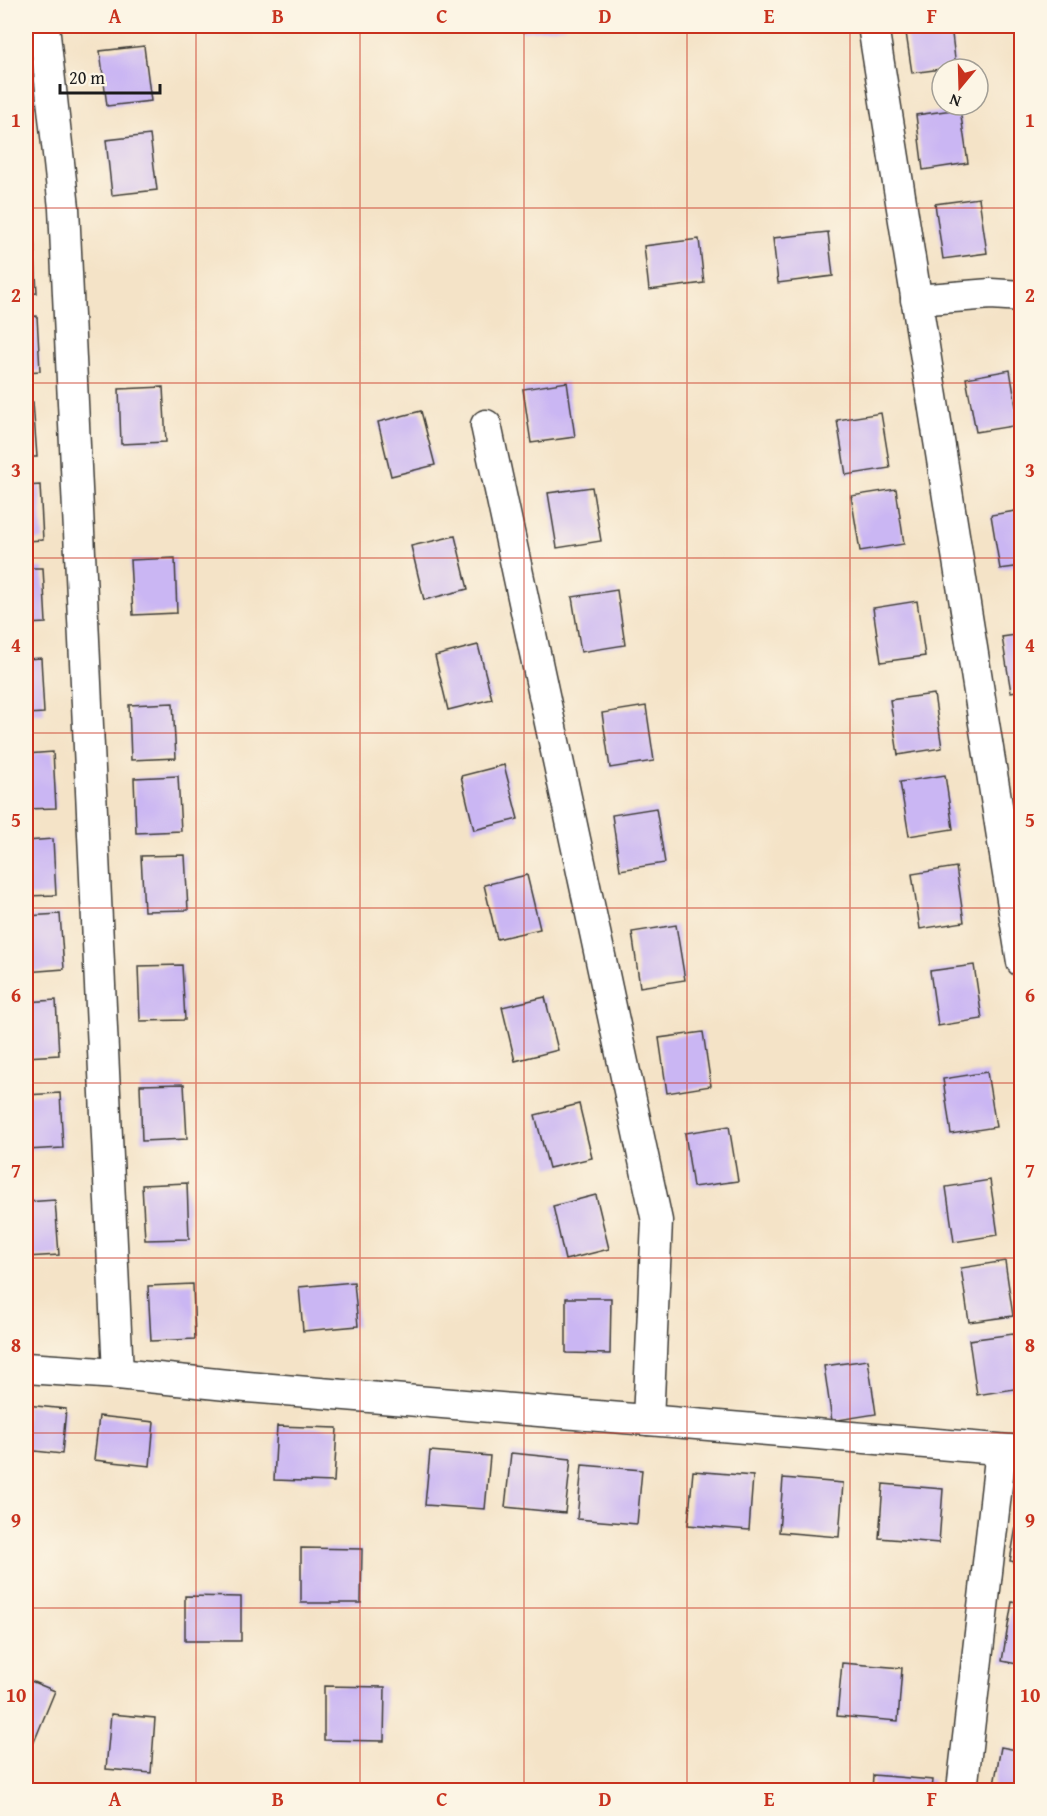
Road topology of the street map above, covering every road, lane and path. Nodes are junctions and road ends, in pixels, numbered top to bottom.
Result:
1 (44, 26) edge
2 (873, 26) edge
3 (1022, 296) edge
4 (916, 300) junction
5 (486, 425) dead end
6 (1022, 962) edge
7 (26, 1368) edge
8 (118, 1374) junction
9 (648, 1420) junction
10 (1011, 1450) edge
11 (962, 1791) edge

1 - 8 street
2 - 4 street
3 - 4 street
4 - 6 street
5 - 9 street
7 - 8 street
8 - 9 street
9 - 10 street
10 - 11 street

